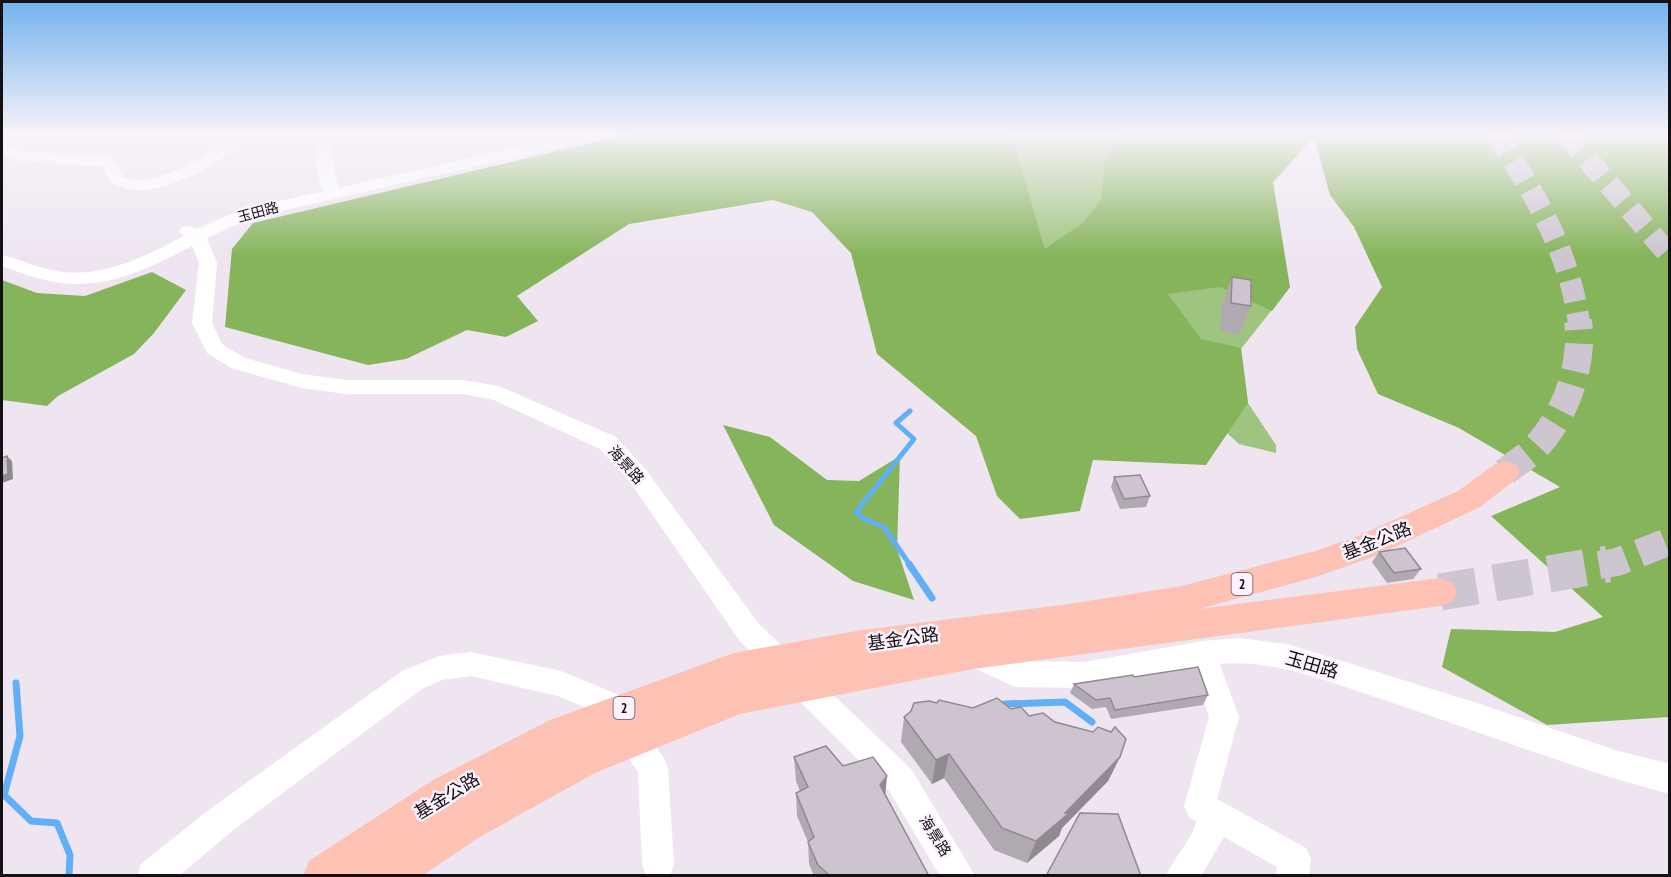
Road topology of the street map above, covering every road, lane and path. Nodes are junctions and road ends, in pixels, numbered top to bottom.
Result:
1 (114, 175) edge
2 (173, 175) edge
3 (329, 175) edge
4 (390, 175) edge
5 (399, 175) edge
6 (332, 189) junction
7 (192, 234) junction
8 (2, 246) edge
9 (2, 260) edge
10 (1505, 472) tunnel mouth
11 (1440, 592) tunnel mouth
12 (966, 643) junction
13 (1203, 653) junction
14 (627, 724) junction
15 (1670, 779) edge
16 (1213, 814) junction
17 (658, 864) dead end
18 (153, 876) edge
19 (324, 876) edge
20 (385, 876) edge
21 (959, 876) edge
22 (1182, 876) edge
23 (1292, 876) edge

1 - 2 street
3 - 6 street
4 - 6 street, 玉田路
5 - 6 street, 玉田路
6 - 7 street, 玉田路
7 - 8 street, 玉田路
7 - 9 street, 玉田路
7 - 21 street, 海景路
10 - 12 main road, 基金公路 / 2
11 - 12 main road, 基金公路 / 2
12 - 13 street, 玉田路
12 - 14 main road, 基金公路 / 2
13 - 15 street, 玉田路
13 - 16 street
14 - 17 street
14 - 18 street
14 - 19 main road, 基金公路 / 2
14 - 20 main road, 基金公路 / 2
16 - 22 street
16 - 23 street

